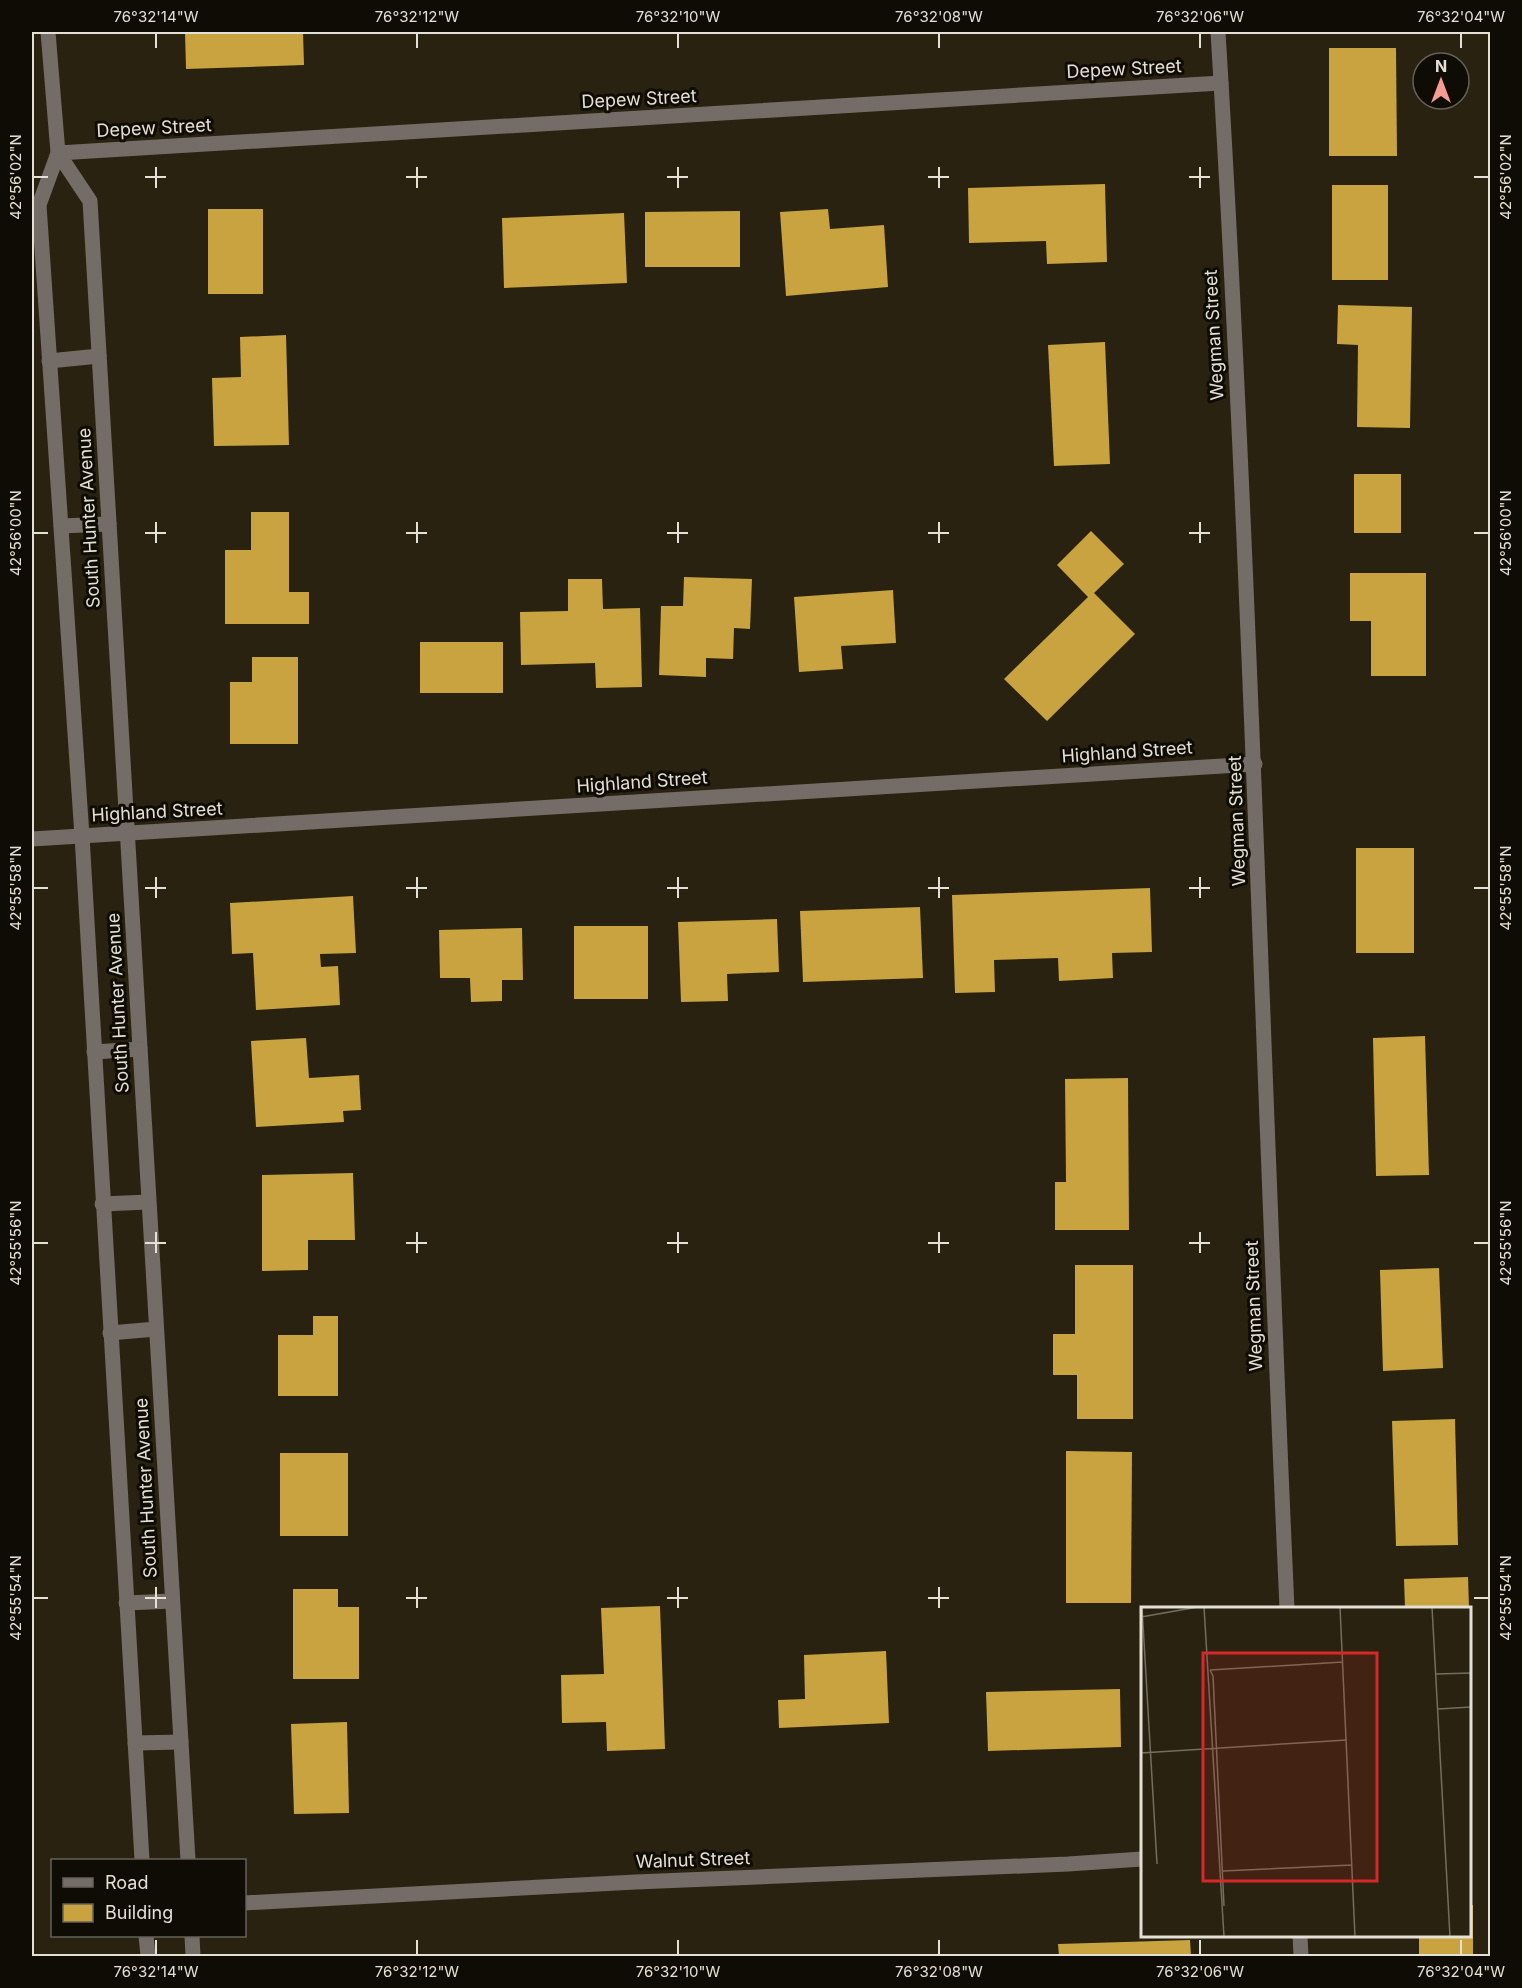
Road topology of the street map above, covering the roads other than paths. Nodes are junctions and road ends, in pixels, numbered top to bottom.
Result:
1 (48, 32) edge
2 (1218, 32) edge
3 (1221, 83) junction
4 (58, 153) junction
5 (99, 356) junction
6 (49, 361) junction
7 (110, 524) junction
8 (61, 526) junction
9 (1255, 764) junction
10 (128, 834) junction
11 (82, 836) junction
12 (32, 839) edge
13 (140, 1049) junction
14 (94, 1052) junction
15 (148, 1202) junction
16 (102, 1204) junction
17 (156, 1329) junction
18 (110, 1333) junction
19 (172, 1601) junction
20 (126, 1604) junction
21 (1287, 1607) edge
22 (181, 1742) junction
23 (135, 1743) junction
24 (142, 1859) edge
25 (188, 1859) edge
26 (1141, 1859) edge
27 (246, 1903) edge
28 (146, 1937) edge
29 (192, 1937) edge
30 (1300, 1937) edge
31 (148, 1956) edge
32 (193, 1956) edge
33 (1301, 1956) edge

1 - 4 street, South Hunter Avenue
2 - 3 street, Wegman Street
3 - 4 street, Depew Street
3 - 9 street, Wegman Street
4 - 5 street, South Hunter Avenue
4 - 6 street, South Hunter Avenue
5 - 6 street
5 - 7 street, South Hunter Avenue
6 - 8 street, South Hunter Avenue
7 - 8 street
7 - 10 street, South Hunter Avenue
8 - 11 street, South Hunter Avenue
9 - 10 street, Highland Street
9 - 21 street, Wegman Street
10 - 11 street, Highland Street
10 - 13 street, South Hunter Avenue
11 - 12 street, Highland Street
11 - 14 street, South Hunter Avenue
13 - 14 street
13 - 15 street, South Hunter Avenue
14 - 16 street, South Hunter Avenue
15 - 16 street
15 - 17 street, South Hunter Avenue
16 - 18 street, South Hunter Avenue
17 - 18 street
17 - 19 street, South Hunter Avenue
18 - 20 street, South Hunter Avenue
19 - 20 street
19 - 22 street, South Hunter Avenue
20 - 23 street, South Hunter Avenue
22 - 23 street
22 - 25 street, South Hunter Avenue
23 - 24 street, South Hunter Avenue
26 - 27 street, Walnut Street
28 - 31 street
29 - 32 street
30 - 33 street

